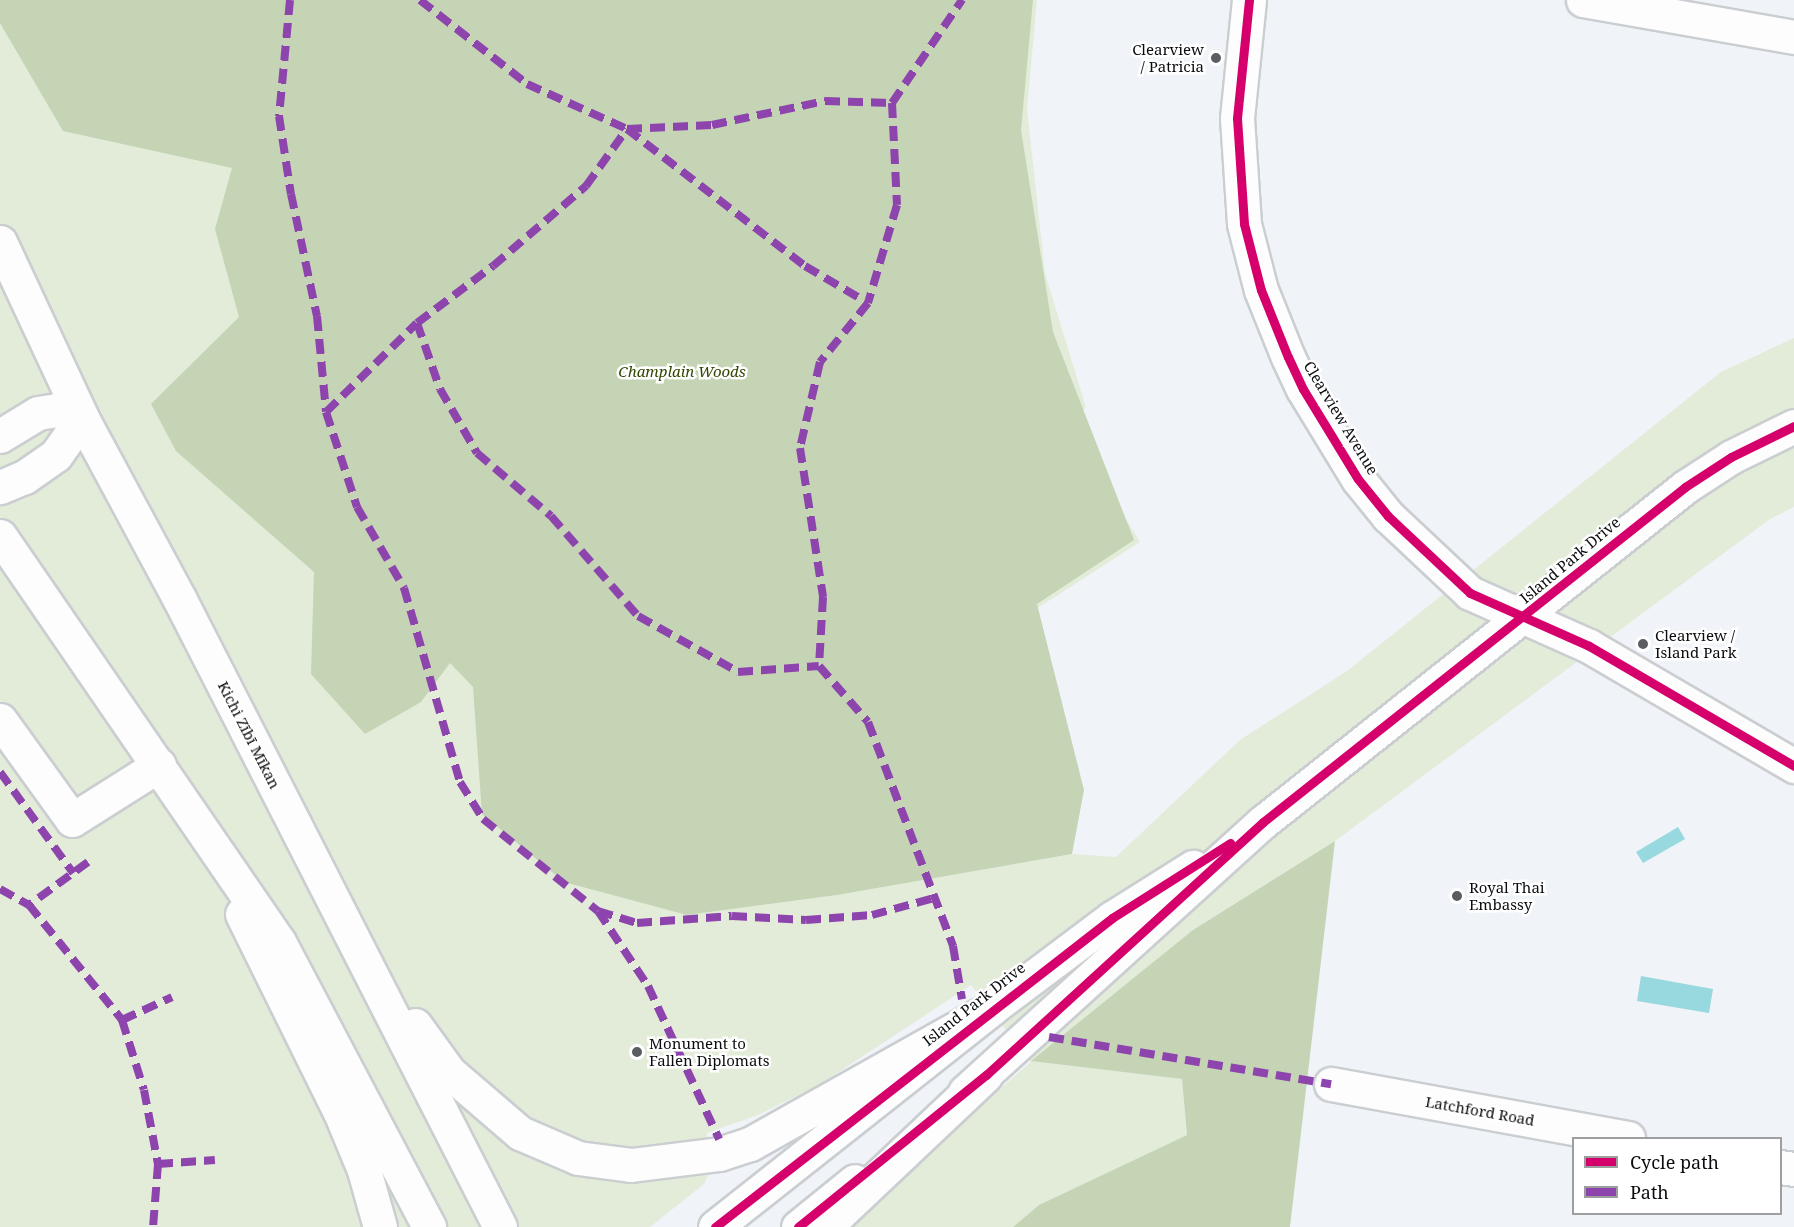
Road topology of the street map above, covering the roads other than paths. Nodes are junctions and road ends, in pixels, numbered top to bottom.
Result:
1 (1250, 0) edge
2 (1583, 0) edge
3 (1794, 38) edge
4 (0, 242) edge
5 (82, 418) junction
6 (1794, 426) edge
7 (0, 436) edge
8 (0, 487) edge
9 (0, 536) edge
10 (1526, 616) junction
11 (0, 720) edge
12 (159, 765) junction
13 (1794, 766) edge
14 (1263, 822) junction
15 (212, 843) junction
16 (314, 864) junction
17 (992, 1008) junction
18 (986, 1075) junction
19 (1331, 1084) dead end
20 (1622, 1137) edge
21 (380, 1227) edge
22 (429, 1227) edge
23 (500, 1227) edge
24 (716, 1227) edge
25 (798, 1227) edge
26 (825, 1227) edge

1 - 10 main road, Clearview Avenue
2 - 3 main road
4 - 5 main road, Kichi Zībī Mīkan
5 - 7 main road
5 - 8 main road
5 - 16 main road, Kichi Zībī Mīkan
6 - 10 main road, Island Park Drive
9 - 12 main road
10 - 13 main road, Clearview Avenue
10 - 14 main road, Island Park Drive
11 - 12 main road
12 - 15 main road
14 - 17 main road, Island Park Drive
14 - 18 main road, Island Park Drive
15 - 21 main road
15 - 22 main road
16 - 17 main road
16 - 23 main road, Kichi Zībī Mīkan
17 - 24 main road, Island Park Drive
18 - 25 main road, Island Park Drive
18 - 26 main road
19 - 20 main road, Latchford Road

